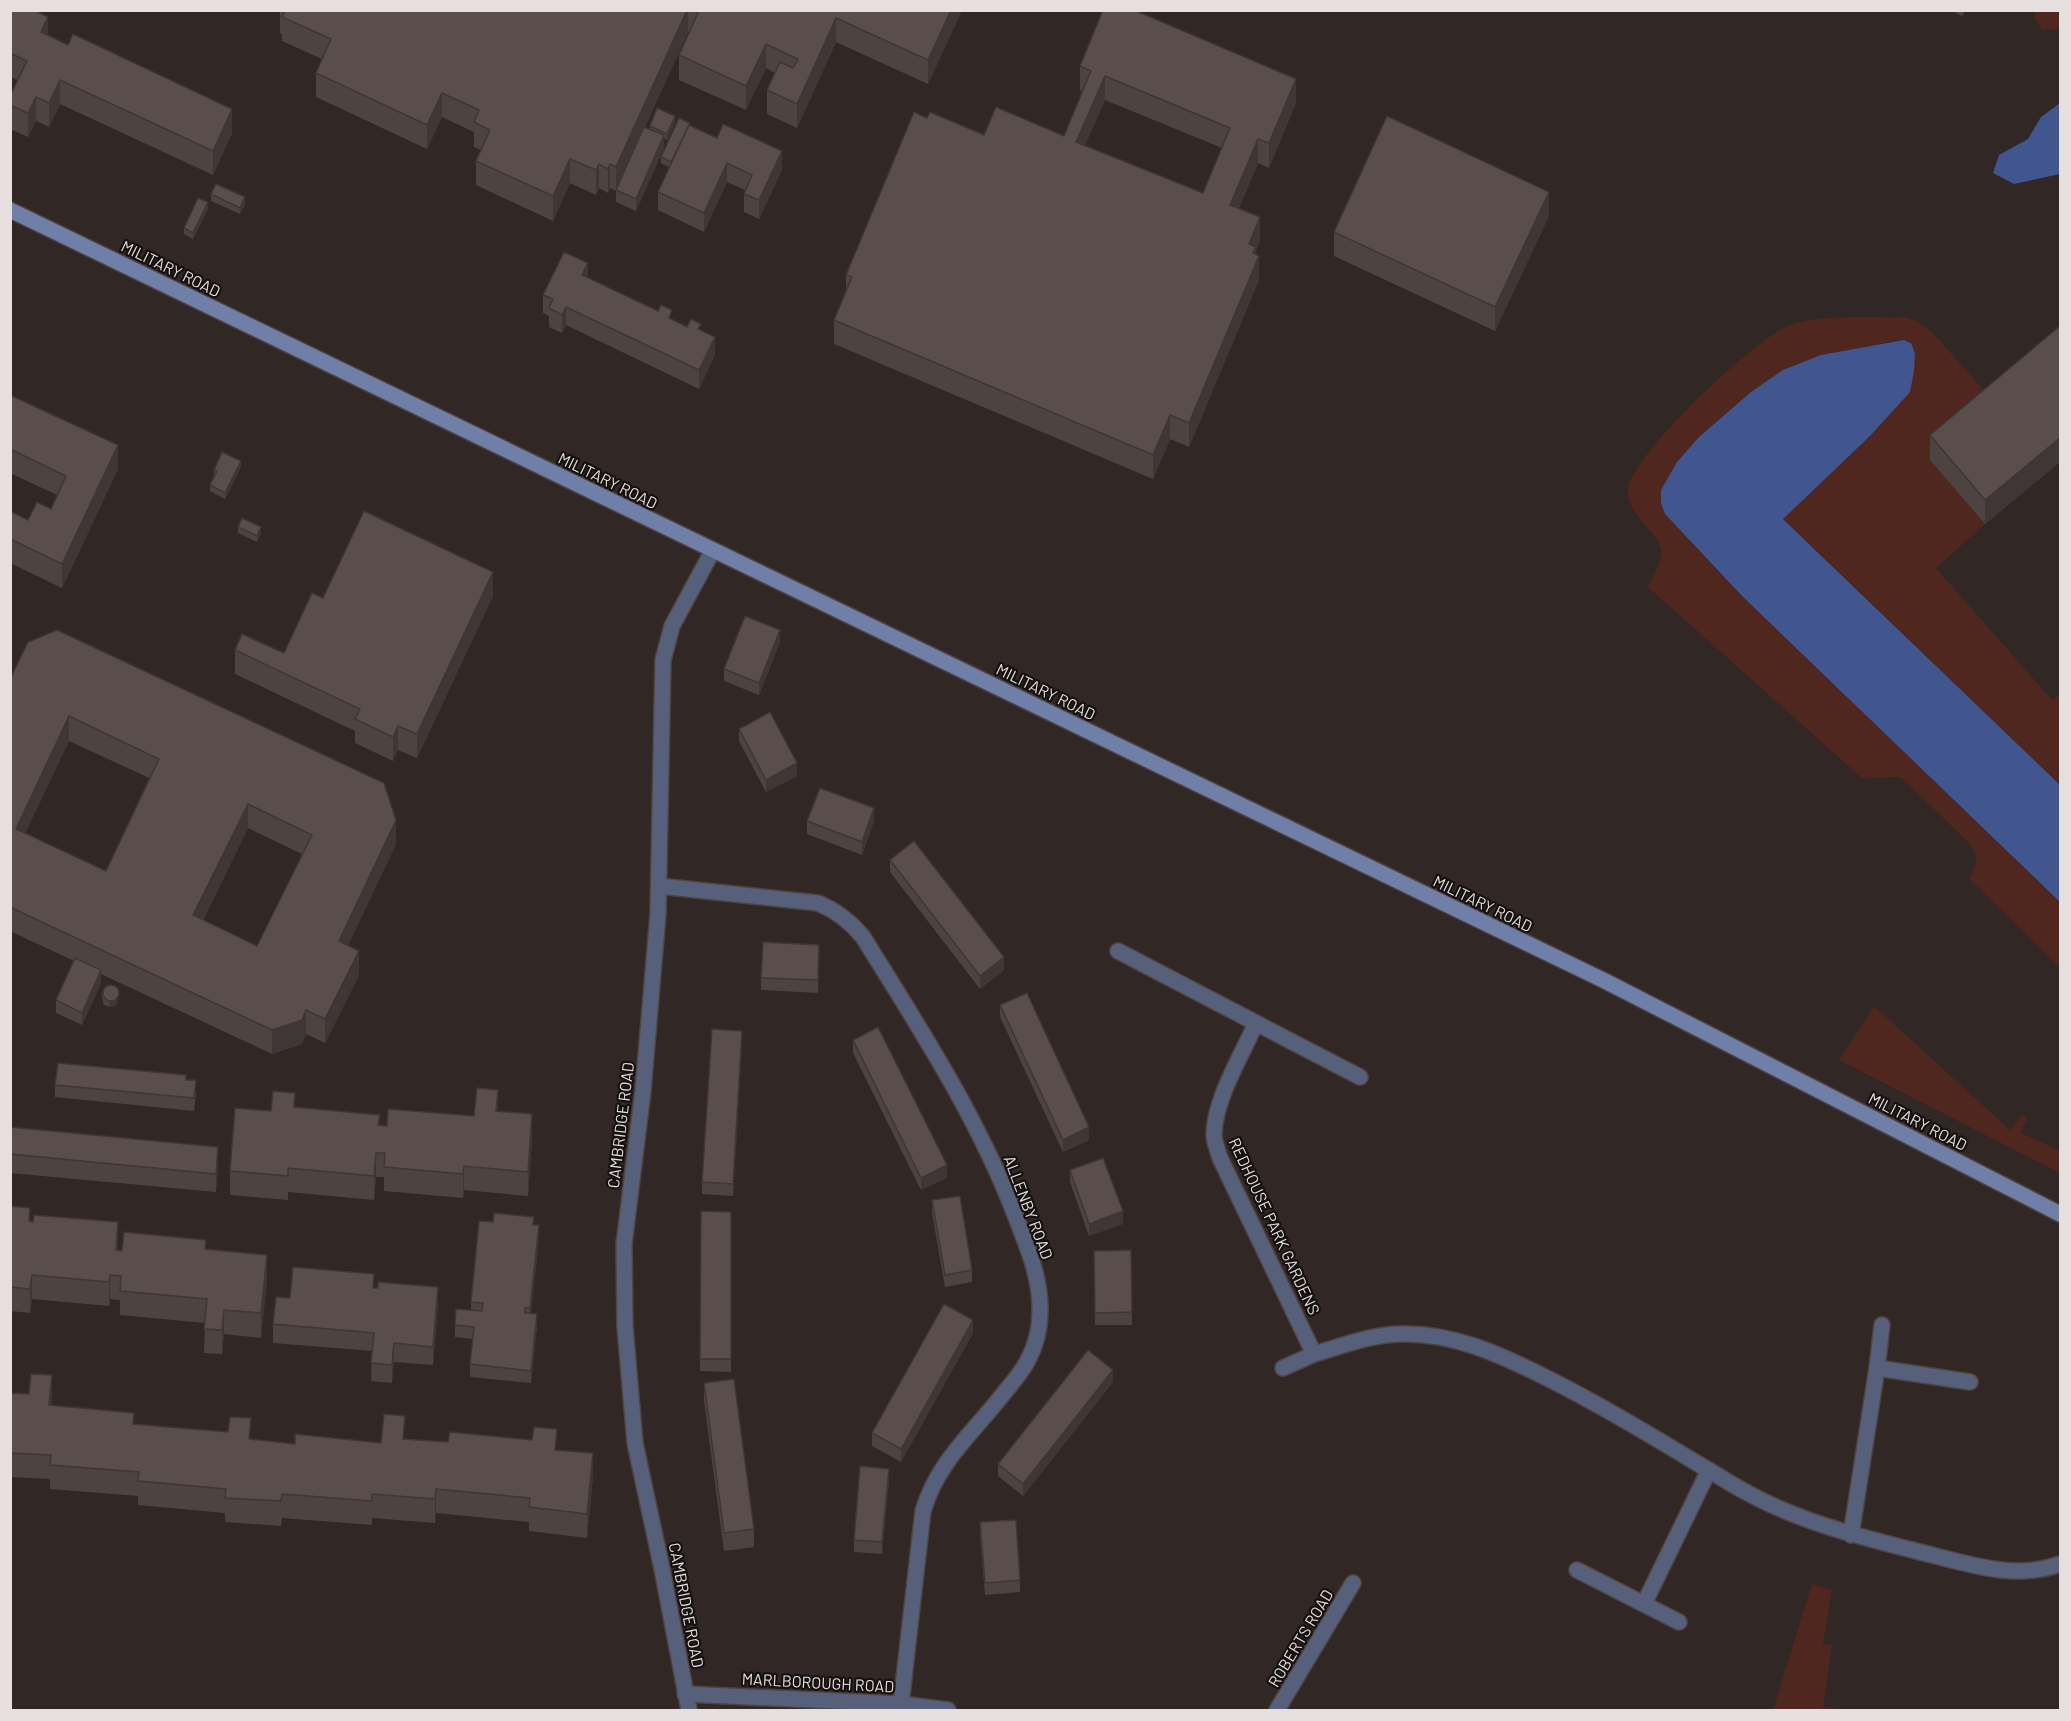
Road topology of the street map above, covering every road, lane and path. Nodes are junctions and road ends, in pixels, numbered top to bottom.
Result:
1 (10, 210) edge
2 (713, 550) junction
3 (659, 886) junction
4 (1118, 951) dead end
5 (1256, 1023) junction
6 (1360, 1077) dead end
7 (2061, 1214) edge
8 (1882, 1325) dead end
9 (1314, 1354) junction
10 (1283, 1368) dead end
11 (1877, 1368) junction
12 (1970, 1382) dead end
13 (1709, 1470) junction
14 (1851, 1535) junction
15 (2061, 1564) edge
16 (1577, 1570) dead end
17 (1353, 1583) dead end
18 (1644, 1604) junction
19 (1678, 1622) dead end
20 (685, 1694) junction
21 (901, 1704) junction
22 (689, 1710) edge
23 (948, 1710) edge
24 (1277, 1710) edge

1 - 2 street, MILITARY ROAD
2 - 3 street, CAMBRIDGE ROAD
2 - 7 street, MILITARY ROAD
3 - 20 street, CAMBRIDGE ROAD
3 - 21 street, ALLENBY ROAD
4 - 5 street
5 - 6 street
5 - 9 street, REDHOUSE PARK GARDENS
8 - 11 street
9 - 10 street
9 - 13 street
11 - 12 street
11 - 14 street
13 - 14 street
13 - 18 street
14 - 15 street
16 - 18 street
17 - 24 street, ROBERTS ROAD
18 - 19 street
20 - 21 street, MARLBOROUGH ROAD
20 - 22 street, CAMBRIDGE ROAD
21 - 23 street, MARLBOROUGH ROAD

